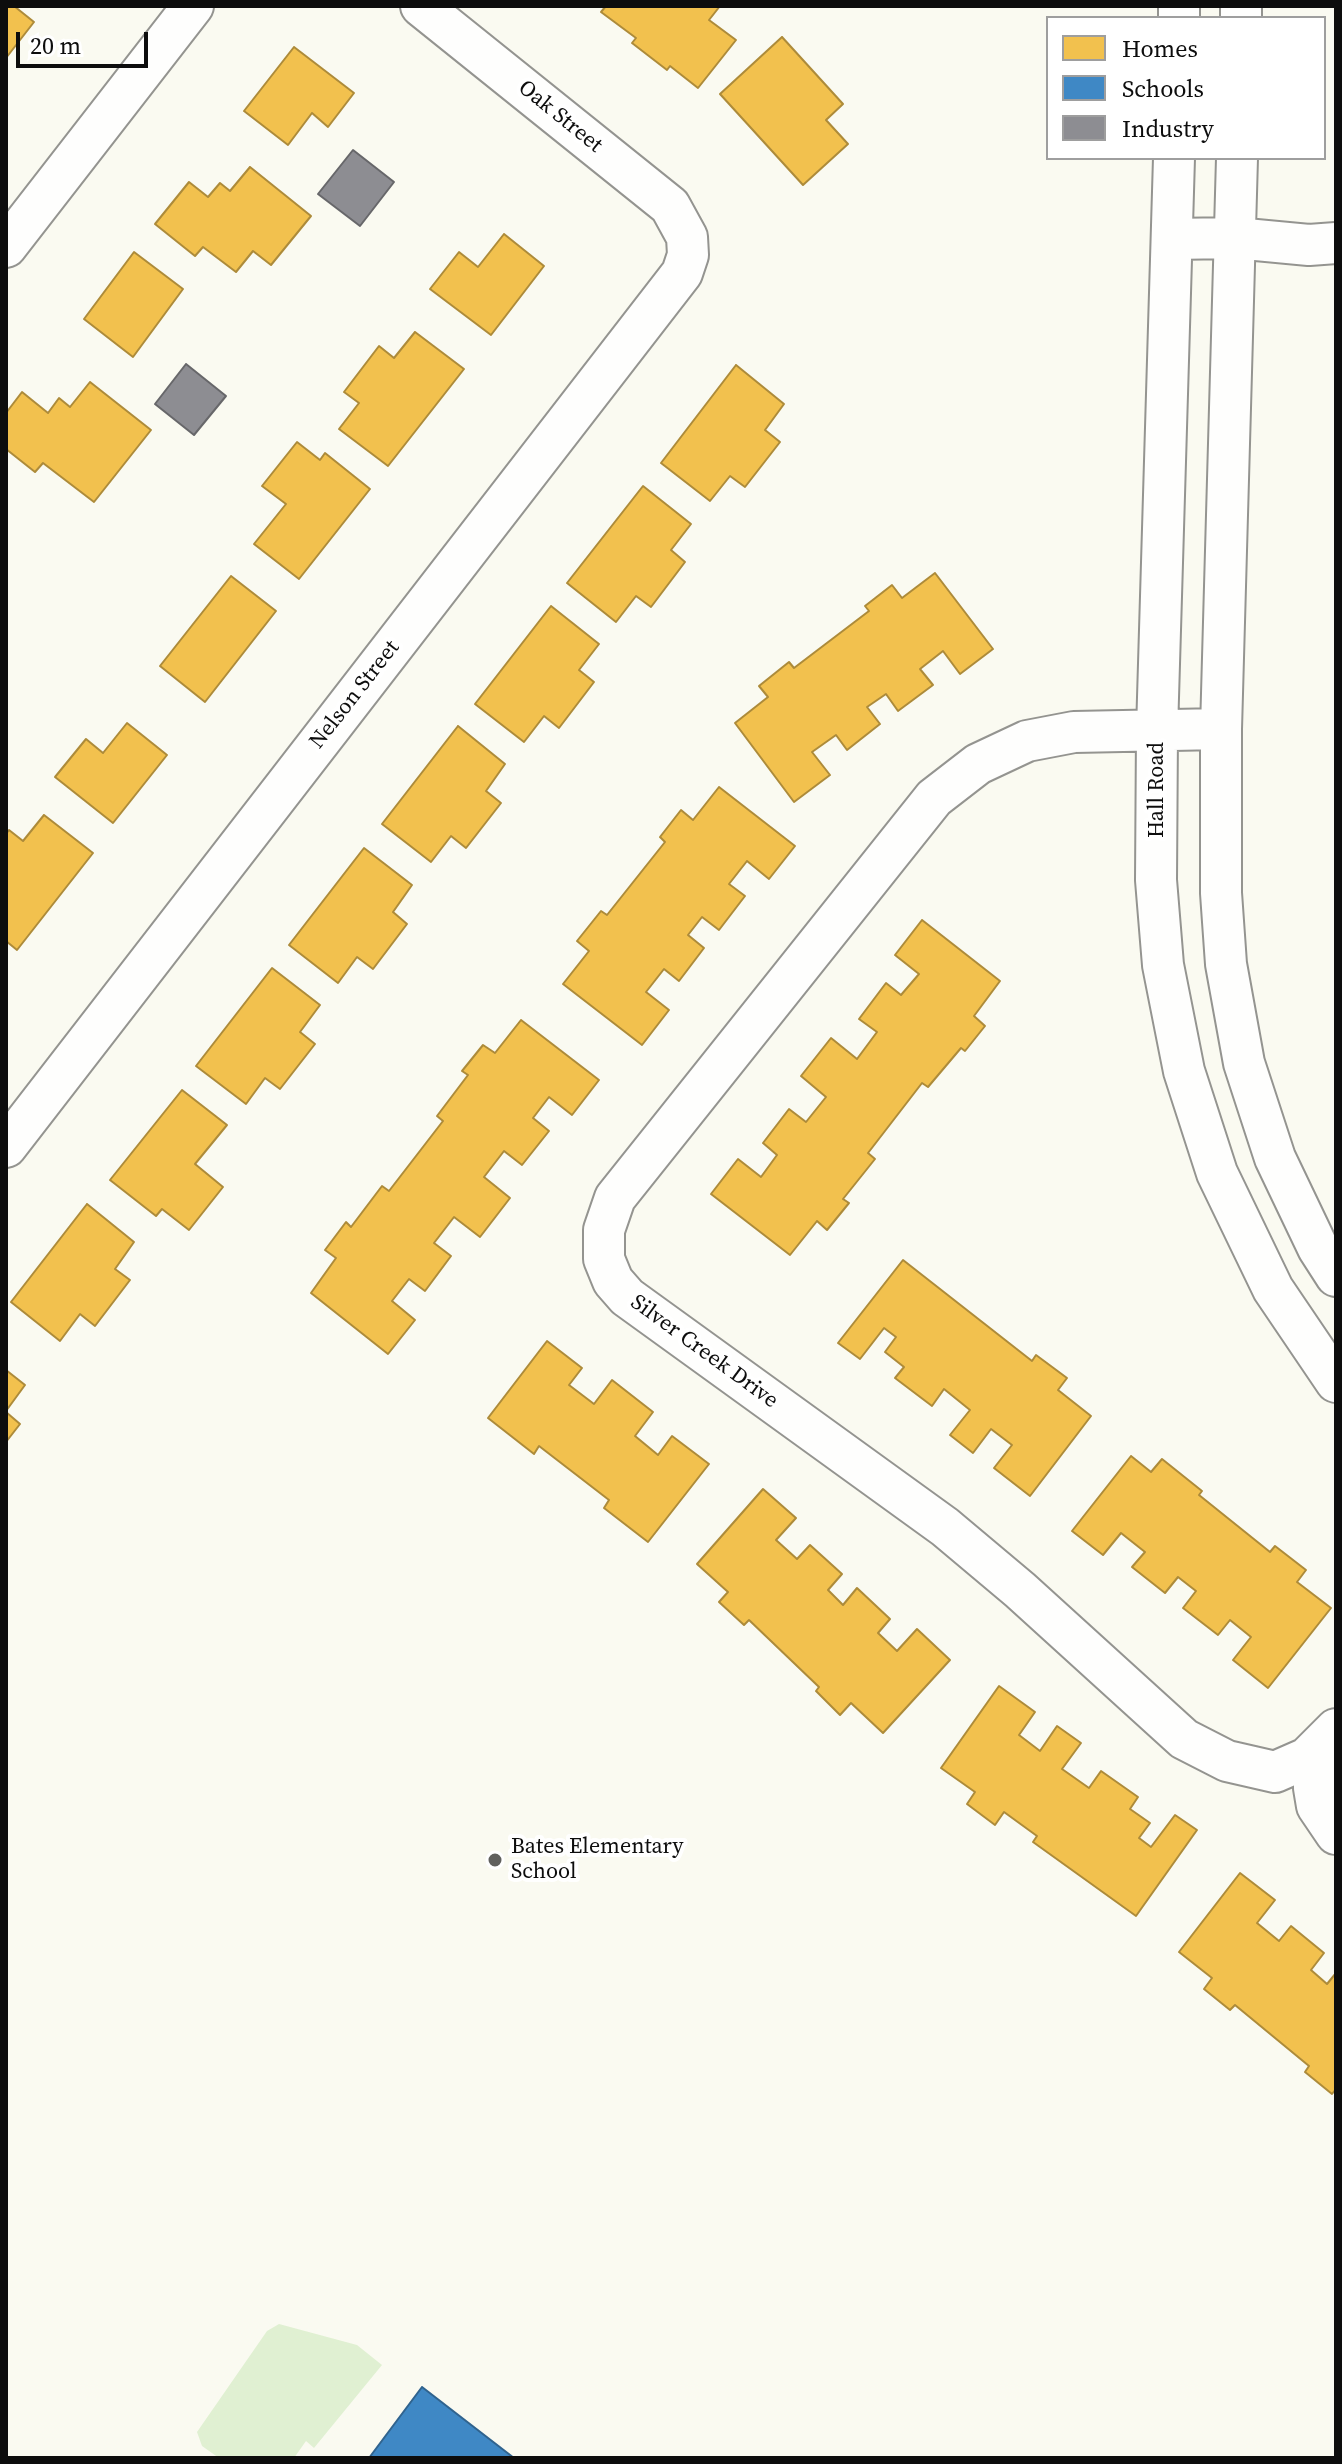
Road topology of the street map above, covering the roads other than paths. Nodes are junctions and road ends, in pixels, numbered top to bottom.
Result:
1 (193, 6) edge
2 (421, 6) edge
3 (1174, 160) edge
4 (1237, 160) edge
5 (687, 237) joint
6 (1235, 238) junction
7 (1172, 239) junction
8 (1336, 243) edge
9 (6, 247) edge
10 (1221, 729) junction
11 (1157, 731) junction
12 (6, 1147) edge
13 (1336, 1276) edge
14 (1336, 1382) edge
15 (1332, 1734) edge
16 (1336, 1834) edge

1 - 9 street
2 - 5 street, Oak Street
3 - 7 street, Hall Road
4 - 6 street
5 - 12 street, Nelson Street
6 - 7 street
6 - 8 street
6 - 10 street
7 - 11 street, Hall Road
10 - 11 street, Silver Creek Drive
10 - 13 street
11 - 14 street, Hall Road
11 - 15 street, Silver Creek Drive
15 - 16 street, Silver Creek Drive

